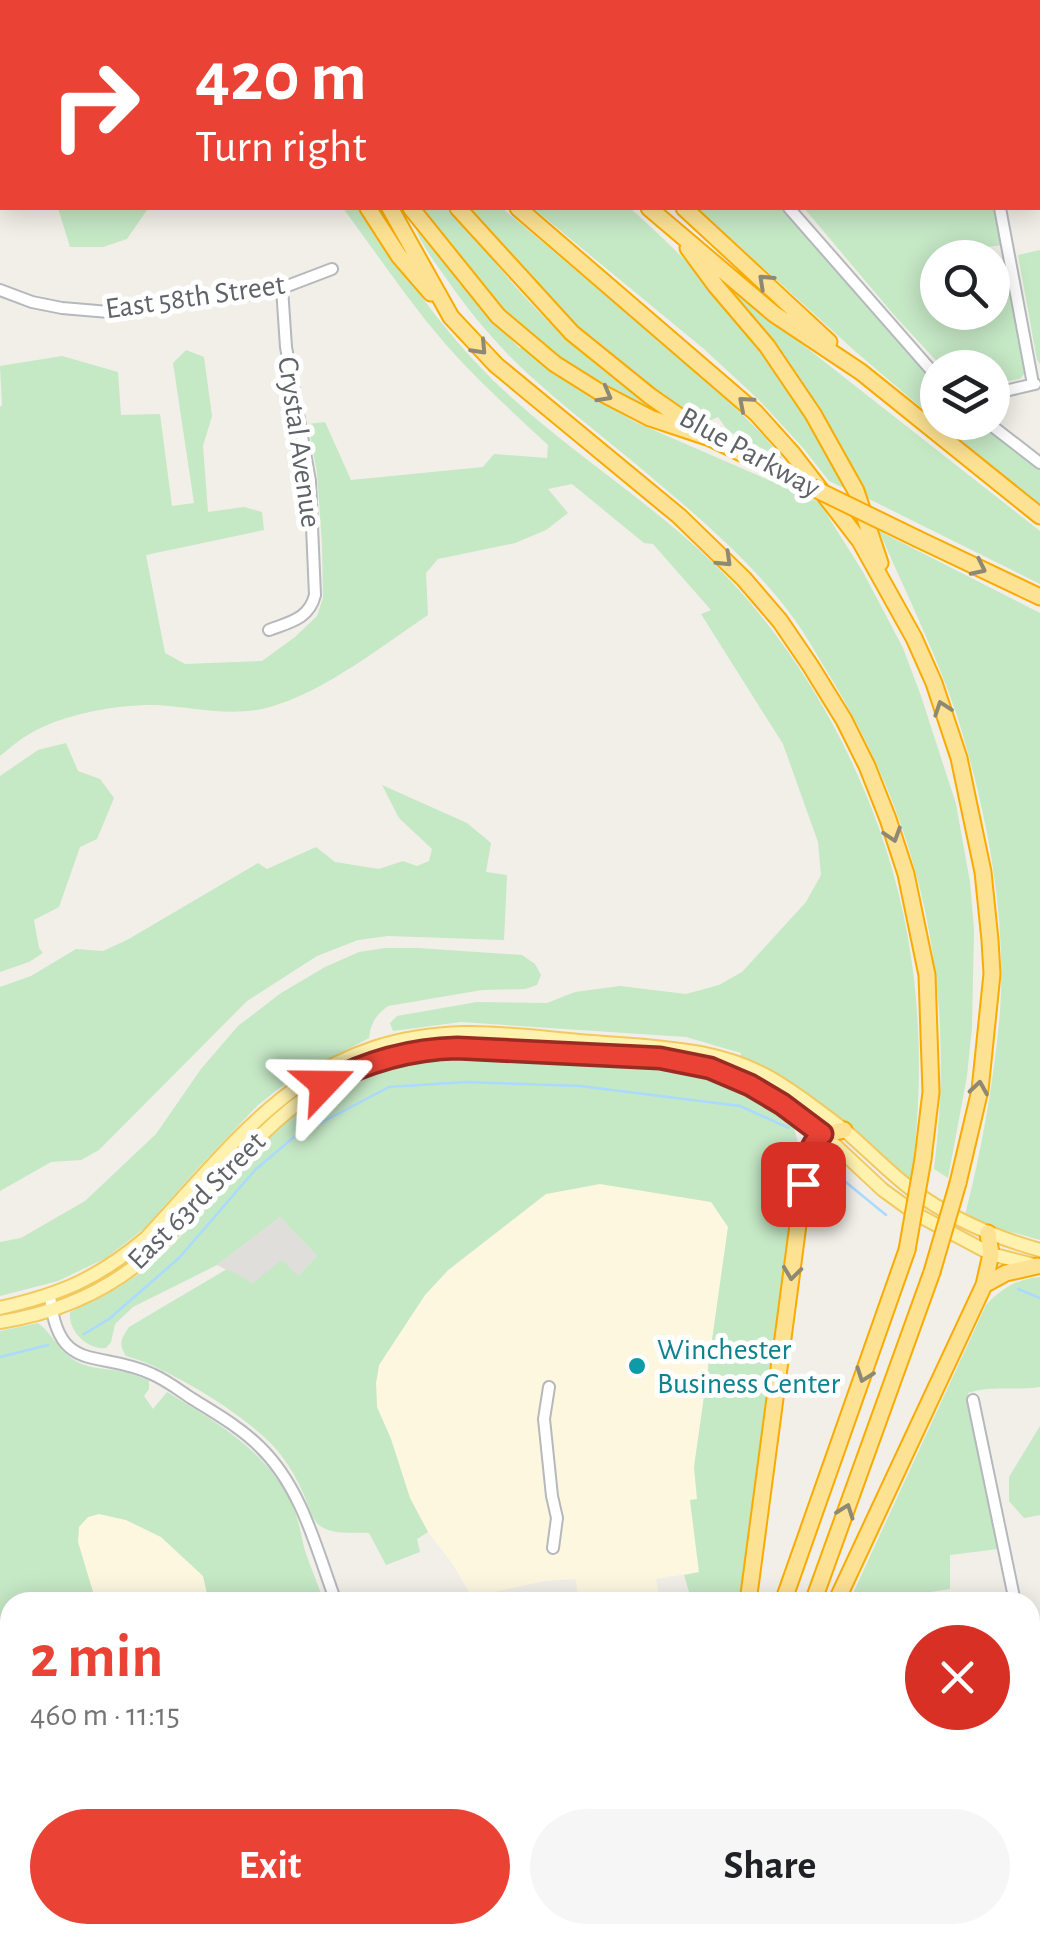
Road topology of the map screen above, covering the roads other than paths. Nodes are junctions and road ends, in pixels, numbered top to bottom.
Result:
1 (369, 210) edge
2 (391, 210) edge
3 (414, 210) edge
4 (460, 210) edge
5 (520, 210) edge
6 (651, 210) edge
7 (686, 210) edge
8 (791, 210) edge
9 (1000, 210) edge
10 (671, 226) junction
11 (332, 268) dead end
12 (282, 288) junction
13 (0, 290) edge
14 (451, 317) junction
15 (920, 357) edge
16 (861, 372) junction
17 (1037, 384) edge
18 (1010, 390) edge
19 (710, 438) junction
20 (1010, 440) edge
21 (1040, 464) edge
22 (1040, 516) edge
23 (889, 590) junction
24 (1040, 597) edge
25 (270, 630) dead end
26 (844, 1130) junction
27 (822, 1134) junction
28 (988, 1233) junction
29 (991, 1254) junction
30 (1039, 1261) edge
31 (984, 1285) junction
32 (50, 1296) junction
33 (0, 1308) edge
34 (51, 1311) junction
35 (0, 1322) edge
36 (549, 1387) dead end
37 (974, 1400) dead end
38 (553, 1548) dead end
39 (332, 1592) edge
40 (749, 1592) edge
41 (787, 1592) edge
42 (818, 1592) edge
43 (841, 1592) edge
44 (1013, 1592) edge

1 - 14 highway
2 - 14 highway
3 -> 19 highway
4 - 19 highway, Blue Parkway
23 -> 5 highway
6 - 10 highway
16 -> 7 highway
8 - 15 street
9 - 17 street
10 - 16 highway
10 - 23 highway
11 - 12 street, East 58th Street
12 - 13 street, East 58th Street
12 - 25 street, Crystal Avenue
14 -> 41 highway, bridge
16 - 22 highway
17 - 18 street
19 -> 24 highway, Blue Parkway, bridge
20 - 21 street
42 -> 23 highway, bridge
26 - 27 highway
26 - 28 main road, East 63rd Street
26 - 32 main road, East 63rd Street
27 - 29 main road, East 63rd Street
27 - 34 main road, East 63rd Street
27 -> 40 highway
28 - 29 highway
28 - 30 main road, East 63rd Street
29 - 30 main road, East 63rd Street
29 - 31 highway
30 - 31 highway
31 - 43 highway
32 - 33 main road, East 63rd Street
32 - 34 street
34 - 35 main road, East 63rd Street
34 - 39 street
36 - 38 street
37 - 44 street

